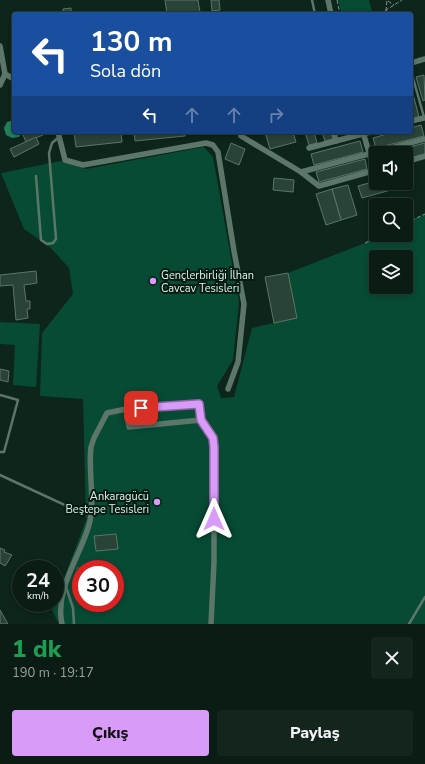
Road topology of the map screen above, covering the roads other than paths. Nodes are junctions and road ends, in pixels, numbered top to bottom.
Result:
1 (312, 0) edge
2 (328, 0) edge
3 (315, 12) edge
4 (331, 12) edge
5 (0, 46) edge
6 (425, 59) edge
7 (413, 62) edge
8 (3, 75) edge
9 (413, 75) edge
10 (0, 85) edge
11 (424, 118) edge
12 (413, 121) edge
13 (59, 134) edge
14 (240, 134) edge
15 (334, 134) edge
16 (360, 134) edge
17 (364, 134) edge
18 (425, 139) edge
19 (336, 141) junction
20 (399, 146) edge
21 (309, 148) dead end
22 (369, 154) joint
23 (425, 156) edge
24 (413, 160) edge
25 (301, 172) junction
26 (369, 172) edge
27 (36, 176) dead end
28 (228, 389) dead end
29 (0, 395) edge
30 (126, 409) junction
31 (201, 420) junction
32 (0, 452) edge
33 (0, 475) edge
34 (82, 513) dead end
35 (66, 585) junction
36 (425, 597) edge
37 (62, 624) edge
38 (74, 624) edge
39 (211, 624) edge
40 (409, 624) edge

1 - 3 lane
2 - 4 street
5 - 8 street
6 - 7 street
8 - 10 street
9 - 11 lane
11 - 12 street
13 - 27 lane
13 - 28 street
14 - 25 street
15 - 19 street
16 - 19 street
17 - 22 street
18 - 20 street
19 - 21 street
22 - 25 street
23 - 24 street
25 - 26 street
29 - 32 lane
30 - 31 street
30 - 31 street
30 - 35 street
31 - 39 street
33 - 34 lane
35 - 37 street
35 - 38 lane
36 - 40 lane

